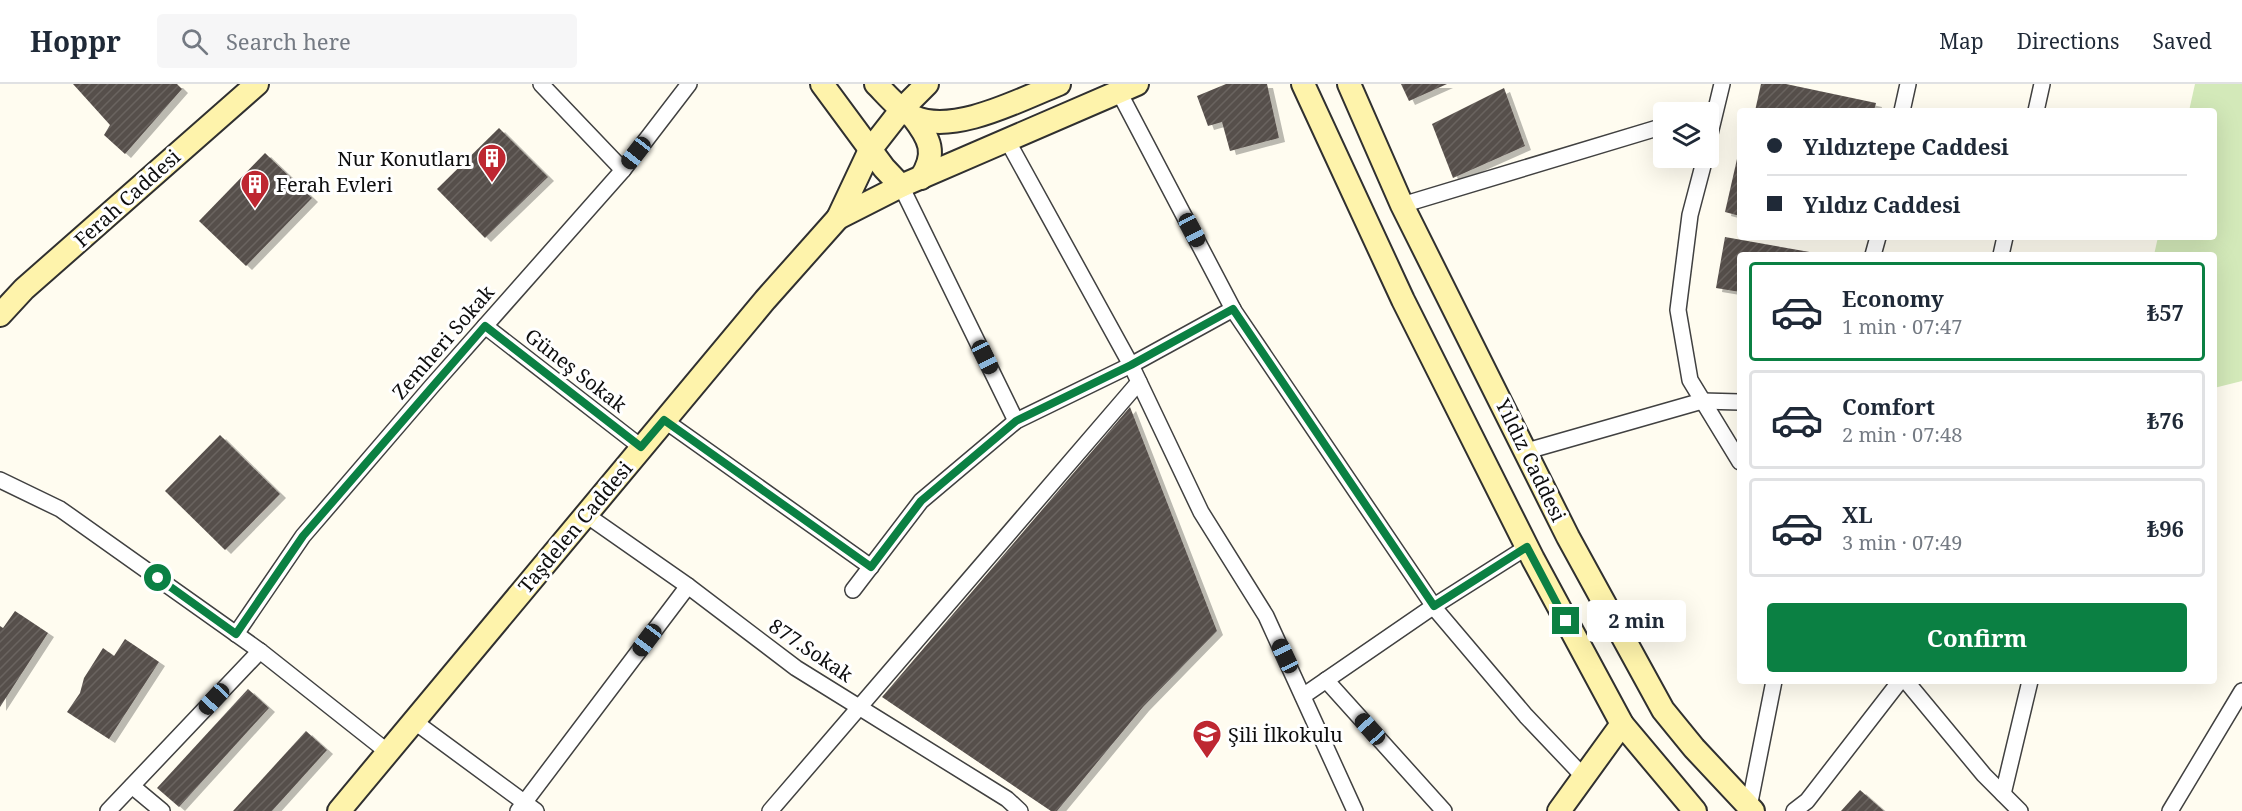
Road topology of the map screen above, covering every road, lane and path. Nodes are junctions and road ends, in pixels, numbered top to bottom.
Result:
1 (257, 84) edge
2 (541, 84) edge
3 (689, 84) edge
4 (822, 84) edge
5 (876, 84) edge
6 (927, 84) edge
7 (1059, 84) edge
8 (1303, 84) edge
9 (1349, 84) edge
10 (1722, 84) edge
11 (1908, 84) edge
12 (2042, 84) edge
13 (1128, 88) edge
14 (1715, 102) edge
15 (1903, 108) edge
16 (2037, 108) edge
17 (908, 113) junction
18 (1653, 129) edge
19 (1007, 140) junction
20 (870, 150) junction
21 (1702, 168) edge
22 (623, 170) junction
23 (911, 182) junction
24 (1402, 204) junction
25 (838, 218) junction
26 (1233, 309) junction
27 (0, 315) edge
28 (485, 326) junction
29 (1131, 365) junction
30 (1139, 382) junction
31 (1702, 401) junction
32 (1737, 402) edge
33 (664, 420) junction
34 (1016, 421) junction
35 (641, 447) junction
36 (1527, 451) junction
37 (1737, 457) edge
38 (0, 480) edge
39 (585, 514) junction
40 (1527, 547) junction
41 (871, 567) junction
42 (688, 586) junction
43 (853, 590) dead end
44 (1434, 606) junction
45 (236, 634) junction
46 (260, 651) junction
47 (1326, 680) junction
48 (1773, 684) edge
49 (1898, 684) edge
50 (1908, 684) edge
51 (2029, 684) edge
52 (2242, 691) edge
53 (1303, 696) junction
54 (860, 708) junction
55 (415, 722) junction
56 (1622, 724) junction
57 (388, 753) junction
58 (1584, 777) junction
59 (132, 786) junction
60 (2003, 794) junction
61 (526, 808) edge
62 (1751, 809) edge
63 (108, 811) edge
64 (162, 811) edge
65 (339, 811) edge
66 (770, 811) edge
67 (1020, 811) edge
68 (1355, 811) edge
69 (1444, 811) edge
70 (1559, 811) edge
71 (1695, 811) edge
72 (1794, 811) edge
73 (2020, 811) edge
74 (2170, 811) edge

1 - 27 main road, Ferah Caddesi
2 - 22 street
3 - 22 street, Zemheri Sokak
4 - 20 main road
5 - 17 main road
6 - 17 main road
7 - 17 main road
8 - 40 main road
9 - 24 main road, Yıldız Caddesi
10 - 14 street
11 - 15 street
12 - 16 street
13 - 19 main road
13 - 26 street
17 - 20 main road
17 - 23 main road
18 - 24 street
19 - 23 main road
19 - 29 street
20 - 23 main road
20 - 25 main road
21 - 31 street
22 - 28 street, Zemheri Sokak
23 - 25 main road
23 - 34 street
24 - 36 main road, Yıldız Caddesi
25 - 33 main road, Taşdelen Caddesi
26 - 29 street
26 - 44 street
28 - 35 street, Güneş Sokak
28 - 45 street, Zemheri Sokak
29 - 30 street
29 - 34 street
30 - 53 street
30 - 54 street
31 - 32 street
31 - 36 street
31 - 37 street
33 - 35 main road, Taşdelen Caddesi
33 - 41 street
34 - 41 street
35 - 39 main road, Taşdelen Caddesi
36 - 62 main road, Yıldız Caddesi
38 - 45 street
39 - 42 street, 877.Sokak
39 - 55 main road, Taşdelen Caddesi
40 - 44 street
40 - 56 main road
41 - 43 street
42 - 54 street, 877.Sokak
42 - 61 street
44 - 47 street
44 - 58 street
45 - 46 street
46 - 57 street
46 - 59 street
47 - 53 street
47 - 69 street
48 - 62 street
49 - 72 street
50 - 60 street
51 - 60 street
52 - 74 street
53 - 68 street
54 - 66 street
54 - 67 street, 877.Sokak
55 - 57 main road, Taşdelen Caddesi
55 - 61 street
56 - 58 main road
56 - 71 main road
57 - 65 main road, Taşdelen Caddesi
58 - 70 main road
59 - 63 street
59 - 64 street
60 - 73 street

